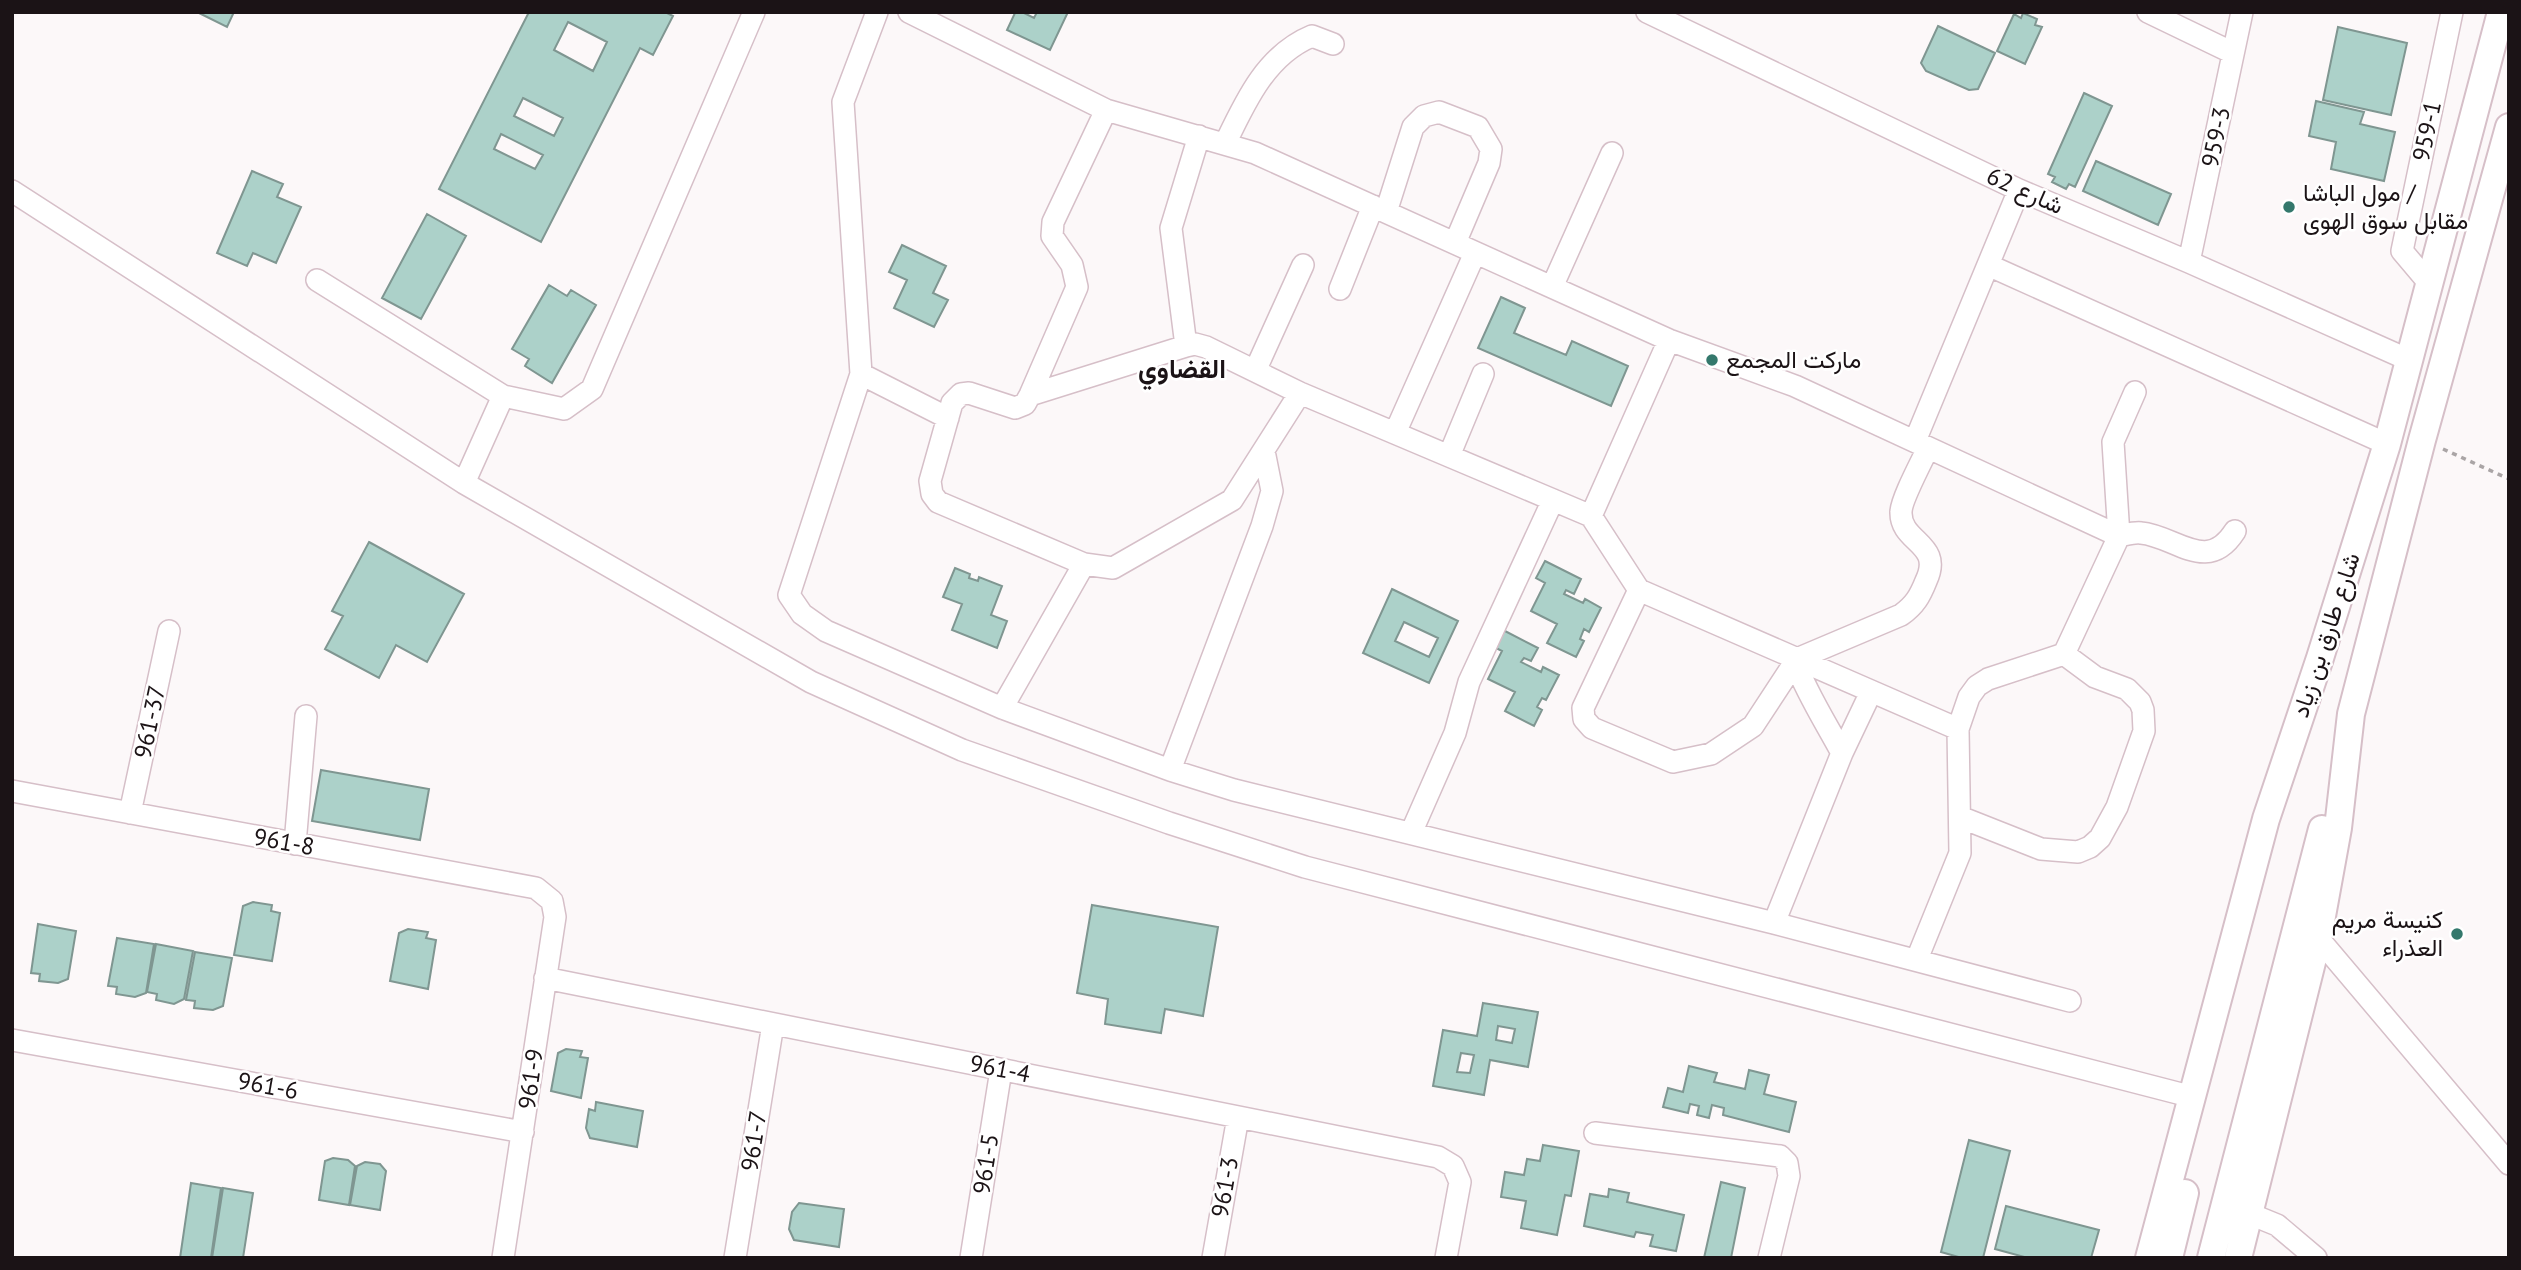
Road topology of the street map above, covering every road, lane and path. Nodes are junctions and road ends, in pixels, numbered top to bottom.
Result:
1 (754, 12) edge
2 (877, 12) edge
3 (909, 12) edge
4 (1647, 12) edge
5 (2148, 12) edge
6 (2242, 12) edge
7 (2452, 12) edge
8 (2501, 12) edge
9 (1333, 44) dead end
10 (2233, 53) junction
11 (1106, 110) junction
12 (2509, 127) edge
13 (1199, 136) junction
14 (1225, 144) junction
15 (1612, 153) dead end
16 (2019, 190) junction
17 (12, 191) edge
18 (1380, 209) junction
19 (1455, 243) junction
20 (1475, 253) junction
21 (2189, 262) junction
22 (1303, 265) dead end
23 (1988, 265) junction
24 (317, 280) dead end
25 (2429, 283) junction
26 (1552, 287) junction
27 (1340, 289) dead end
28 (1669, 340) junction
29 (1186, 346) junction
30 (2409, 360) junction
31 (1255, 371) junction
32 (861, 374) junction
33 (1483, 374) dead end
34 (2135, 392) dead end
35 (1300, 393) junction
36 (1030, 395) junction
37 (503, 396) junction
38 (948, 418) junction
39 (1395, 433) junction
40 (2422, 440) junction
41 (1921, 444) junction
42 (2386, 444) junction
43 (1264, 451) junction
44 (1449, 456) junction
45 (2509, 479) edge
46 (464, 483) junction
47 (1553, 500) junction
48 (1591, 516) junction
49 (2235, 531) dead end
50 (2119, 536) junction
51 (1084, 564) junction
52 (1639, 590) junction
53 (169, 631) dead end
54 (2064, 654) junction
55 (2320, 658) junction
56 (1796, 660) junction
57 (1871, 692) junction
58 (1002, 708) junction
59 (2351, 714) junction
60 (306, 716) dead end
61 (1958, 729) junction
62 (1842, 753) junction
63 (1170, 769) junction
64 (12, 791) edge
65 (130, 813) junction
66 (1960, 817) junction
67 (1411, 833) junction
68 (295, 844) junction
69 (552, 901) joint
70 (1774, 923) junction
71 (2318, 938) junction
72 (1917, 959) junction
73 (545, 978) junction
74 (2070, 1001) dead end
75 (773, 1024) junction
76 (12, 1040) edge
77 (1001, 1070) junction
78 (2193, 1097) junction
79 (1238, 1117) junction
80 (523, 1132) junction
81 (1595, 1133) dead end
82 (2509, 1164) edge
83 (2250, 1214) junction
84 (503, 1258) edge
85 (735, 1258) edge
86 (971, 1258) edge
87 (1213, 1258) edge
88 (1446, 1258) edge
89 (1769, 1258) edge
90 (2149, 1258) edge
91 (2169, 1258) edge
92 (2211, 1258) edge
93 (2238, 1258) edge
94 (2316, 1258) edge

1 - 37 street
2 - 32 street
3 - 11 street
4 - 16 street, شارع 62
5 - 10 street
6 - 10 street, 959-3
7 - 25 street, 959-1
8 - 25 main road, شارع طارق بن زياد
9 - 14 street
10 - 21 street, 959-3
11 - 13 street
11 - 36 street
12 - 40 main road, شارع طارق بن زياد
13 - 14 street
13 - 29 street
14 - 18 street
15 - 26 street
16 - 21 street, شارع 62
16 - 23 street
17 - 46 street
18 - 19 street
18 - 19 street
18 - 27 street
19 - 20 street
20 - 26 street
20 - 39 street
21 - 30 street, شارع 62
22 - 31 street
23 - 41 street
23 - 42 street
24 - 37 street
25 - 30 main road, شارع طارق بن زياد
26 - 28 street
28 - 41 street
28 - 48 street
29 - 31 street
29 - 36 street
30 - 42 main road, شارع طارق بن زياد
31 - 35 street
32 - 38 street
32 - 58 street
33 - 44 street
34 - 50 street
35 - 39 street
35 - 43 street
36 - 38 street
37 - 46 street
38 - 51 street
39 - 44 street
40 - 45 path
40 - 59 main road, شارع طارق بن زياد
41 - 50 street
41 - 56 street
42 - 55 main road, شارع طارق بن زياد
43 - 51 street
43 - 63 street
44 - 47 street
46 - 78 street
47 - 48 street
47 - 67 street
48 - 52 street
49 - 50 street
50 - 54 street
51 - 58 street
52 - 56 street
52 - 56 street
53 - 65 street, 961-37
54 - 61 street
54 - 66 street
55 - 78 main road, شارع طارق بن زياد
55 - 91 main road
56 - 57 street
56 - 62 street
57 - 61 street
57 - 62 street
58 - 63 street
59 - 71 main road, شارع طارق بن زياد
59 - 92 main road
60 - 68 street
61 - 66 street
62 - 70 street
63 - 67 street
64 - 65 street, 961-8
65 - 68 street, 961-8
66 - 72 street
67 - 70 street
68 - 69 street, 961-8
69 - 73 street, 961-9
70 - 72 street
71 - 82 street
71 - 83 main road, شارع طارق بن زياد
72 - 74 street
73 - 75 street, 961-4
73 - 80 street, 961-9
75 - 77 street, 961-4
75 - 85 street, 961-7
76 - 80 street, 961-6
77 - 79 street, 961-4
77 - 86 street, 961-5
78 - 90 main road, شارع طارق بن زياد
79 - 87 street, 961-3
79 - 88 street, 961-4
80 - 84 street, 961-9
81 - 89 street
83 - 93 main road, شارع طارق بن زياد
83 - 94 street

